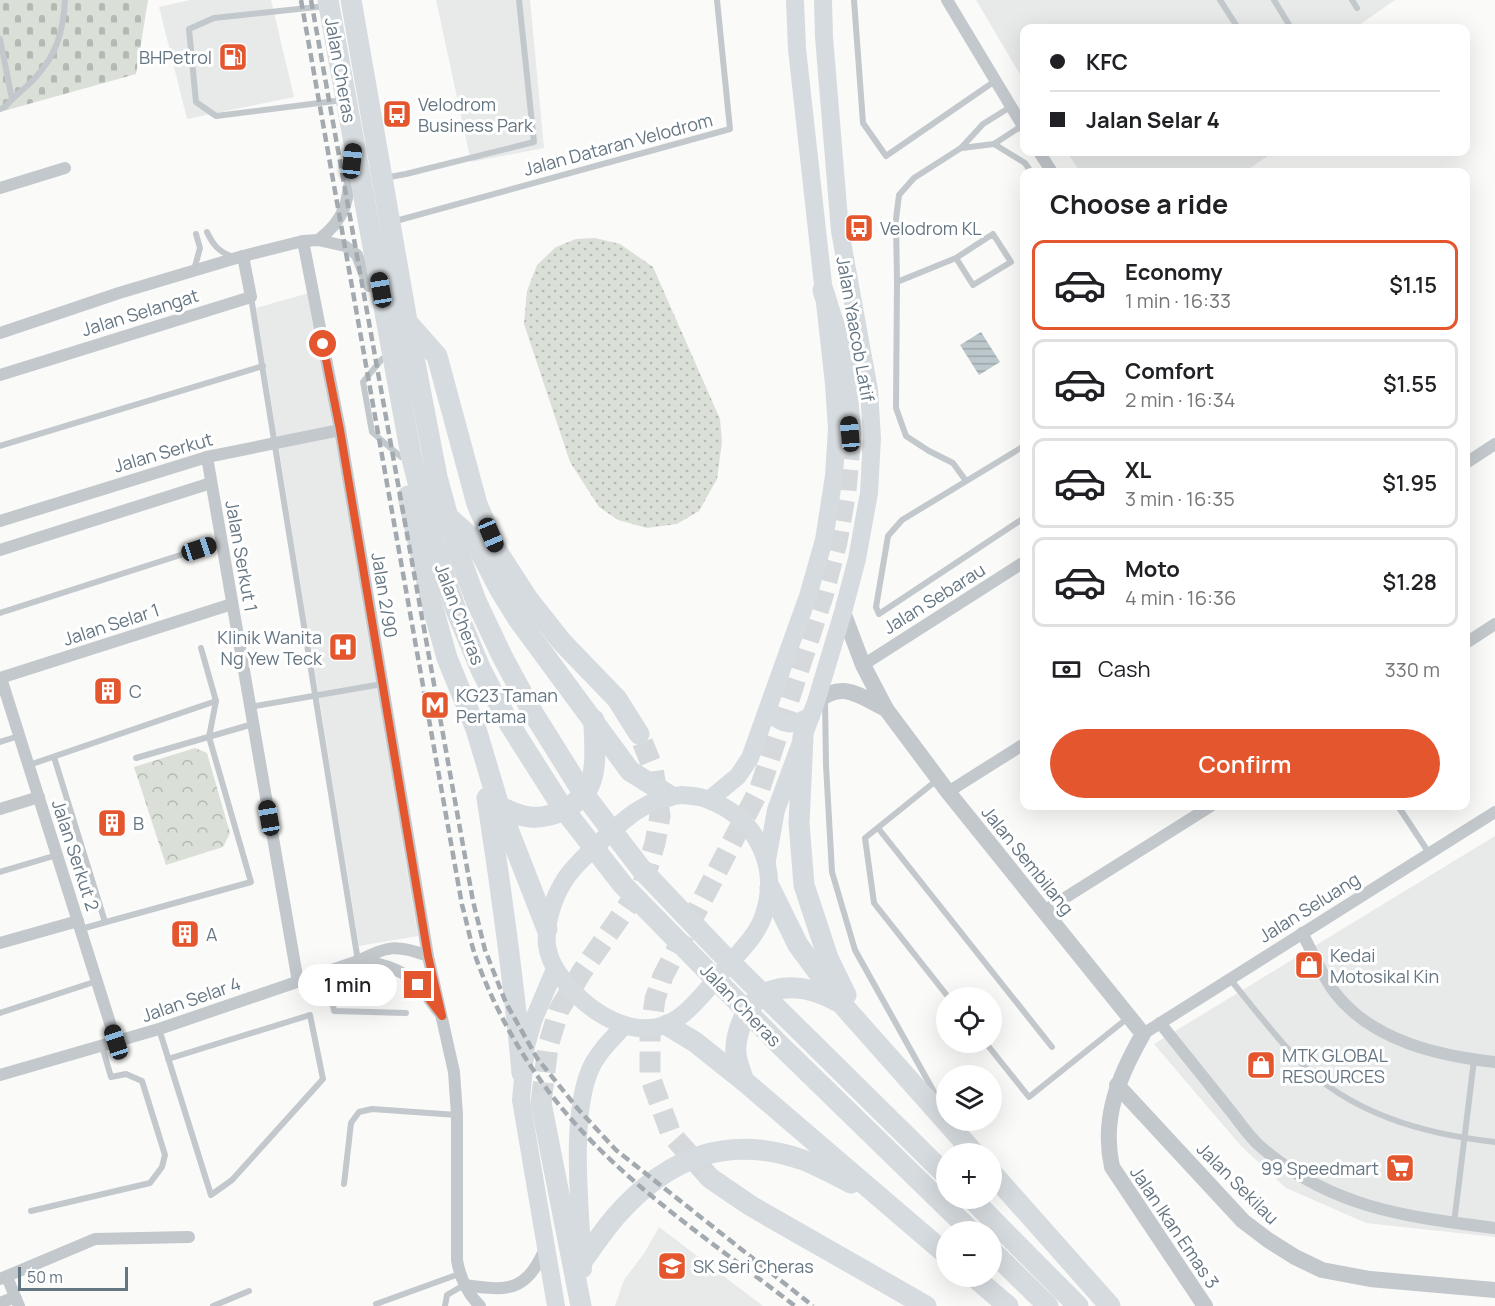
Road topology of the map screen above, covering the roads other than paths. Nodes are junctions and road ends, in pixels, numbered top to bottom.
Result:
1 (65, 0) edge
2 (351, 0) edge
3 (519, 0) edge
4 (717, 0) edge
5 (795, 0) edge
6 (823, 0) edge
7 (854, 0) edge
8 (1220, 0) edge
9 (1274, 0) edge
10 (1352, 0) edge
11 (952, 2) edge
12 (329, 3) edge
13 (1357, 8) dead end
14 (1235, 24) edge
15 (1289, 24) edge
16 (0, 39) edge
17 (996, 80) junction
18 (12, 99) junction
19 (346, 99) junction
20 (1012, 106) junction
21 (0, 109) edge
22 (1020, 119) edge
23 (1020, 128) edge
24 (354, 143) junction
25 (994, 144) junction
26 (961, 148) junction
27 (64, 168) dead end
28 (1028, 168) edge
29 (381, 178) junction
30 (0, 188) edge
31 (389, 222) junction
32 (207, 231) dead end
33 (196, 234) dead end
34 (318, 240) junction
35 (303, 241) junction
36 (373, 247) junction
37 (239, 257) junction
38 (956, 258) junction
39 (194, 271) junction
40 (897, 282) junction
41 (369, 286) junction
42 (823, 290) junction
43 (250, 297) junction
44 (406, 321) junction
45 (0, 333) edge
46 (263, 366) junction
47 (0, 375) edge
48 (340, 430) junction
49 (850, 434) tunnel mouth
50 (275, 443) junction
51 (1495, 444) edge
52 (0, 446) edge
53 (1020, 448) edge
54 (207, 457) junction
55 (1470, 460) edge
56 (966, 481) junction
57 (211, 483) junction
58 (449, 518) junction
59 (0, 521) edge
60 (1020, 521) edge
61 (221, 542) junction
62 (0, 550) edge
63 (1020, 565) edge
64 (232, 604) junction
65 (843, 612) junction
66 (0, 613) edge
67 (1495, 624) edge
68 (1470, 640) edge
69 (201, 648) dead end
70 (863, 665) junction
71 (0, 678) edge
72 (382, 684) junction
73 (315, 695) junction
74 (819, 698) junction
75 (216, 701) junction
76 (250, 707) junction
77 (885, 709) junction
78 (768, 712) junction
79 (594, 720) junction
80 (253, 724) junction
81 (476, 729) junction
82 (639, 734) tunnel mouth
83 (19, 736) junction
84 (209, 737) junction
85 (803, 737) junction
86 (0, 742) edge
87 (1020, 746) edge
88 (54, 757) junction
89 (136, 758) dead end
90 (29, 766) junction
91 (943, 786) junction
92 (670, 795) junction
93 (39, 797) junction
94 (709, 800) junction
95 (499, 806) junction
96 (0, 809) edge
97 (1205, 810) edge
98 (1401, 810) edge
99 (1495, 812) edge
100 (878, 828) junction
101 (1429, 853) junction
102 (57, 855) junction
103 (767, 860) junction
104 (0, 872) edge
105 (770, 888) junction
106 (1044, 912) junction
107 (105, 922) junction
108 (79, 925) junction
109 (547, 929) junction
110 (1302, 933) junction
111 (0, 943) edge
112 (428, 956) junction
113 (358, 961) junction
114 (555, 969) junction
115 (327, 972) junction
116 (1229, 979) junction
117 (97, 981) junction
118 (298, 982) junction
119 (940, 987) edge
120 (840, 1002) junction
121 (0, 1013) edge
122 (406, 1013) dead end
123 (442, 1016) junction
124 (1129, 1016) junction
125 (1160, 1023) junction
126 (667, 1024) junction
127 (624, 1026) junction
128 (159, 1029) junction
129 (864, 1030) junction
130 (1143, 1034) junction
131 (116, 1042) junction
132 (102, 1046) junction
133 (1052, 1047) dead end
134 (994, 1053) edge
135 (168, 1059) junction
136 (1474, 1060) junction
137 (1495, 1062) edge
138 (522, 1073) junction
139 (0, 1076) edge
140 (744, 1081) junction
141 (1117, 1085) junction
142 (936, 1095) edge
143 (542, 1103) tunnel mouth
144 (936, 1106) edge
145 (457, 1115) junction
146 (1465, 1138) junction
147 (1495, 1142) edge
148 (936, 1165) edge
149 (710, 1178) tunnel mouth
150 (344, 1184) dead end
151 (1002, 1184) edge
152 (881, 1198) junction
153 (982, 1209) edge
154 (31, 1211) dead end
155 (961, 1221) edge
156 (1454, 1223) junction
157 (1495, 1228) edge
158 (189, 1237) dead end
159 (936, 1245) edge
160 (546, 1248) junction
161 (583, 1260) junction
162 (1002, 1261) edge
163 (3, 1278) edge
164 (461, 1280) junction
165 (986, 1287) edge
166 (1495, 1290) edge
167 (249, 1292) dead end
168 (17, 1301) edge
169 (0, 1303) edge
170 (376, 1304) dead end
171 (213, 1306) edge
172 (445, 1306) edge
173 (480, 1306) edge
174 (556, 1306) edge
175 (582, 1306) edge
176 (926, 1306) edge
177 (1008, 1306) edge
178 (1048, 1306) edge
179 (1078, 1306) edge
180 (1110, 1306) edge
181 (1205, 1306) edge

1 - 18 lane
2 - 29 highway, Jalan Cheras
3 - 29 lane
4 - 31 lane, Jalan Dataran Velodrom
5 - 42 main road, Jalan Yaacob Latif
6 - 65 main road, Jalan Yaacob Latif
7 - 17 lane
8 - 14 lane
9 - 15 lane
10 - 13 lane
11 - 17 street
12 - 19 highway, Jalan Cheras
12 - 19 lane
16 - 18 lane
17 - 20 street
18 - 21 lane
19 - 24 highway, Jalan Cheras
20 - 22 street
20 - 26 lane
23 - 25 lane
24 - 34 street
24 - 36 highway, Jalan Cheras
25 - 26 lane
25 - 28 lane
26 - 40 lane
27 - 30 street
29 - 31 highway, Jalan Cheras
31 - 44 highway, Jalan Cheras
32 - 37 lane
33 - 39 lane
34 - 35 street, Jalan Selangat
34 - 41 street, Jalan Selangat
35 - 37 street, Jalan Selangat
35 - 48 street, Jalan 2/90
36 - 41 highway
36 - 155 highway, Jalan Cheras
37 - 39 street, Jalan Selangat
37 - 43 street
38 - 38 lane
38 - 40 lane
39 - 45 street, Jalan Selangat
40 - 56 lane
41 - 81 highway
42 - 49 highway
42 - 78 main road, Jalan Yaacob Latif
43 - 46 lane
43 - 47 street, Jalan Selangat
44 - 58 highway, Jalan Cheras
44 - 82 highway
46 - 50 lane
46 - 52 lane
48 - 50 street, Jalan Serkut
48 - 72 street, Jalan 2/90
50 - 54 street, Jalan Serkut
50 - 73 lane
51 - 55 street
53 - 56 lane
54 - 57 street, Jalan Serkut 1
54 - 59 street, Jalan Serkut
56 - 60 lane
57 - 61 street, Jalan Serkut 1
57 - 62 street
58 - 79 highway
58 - 148 highway, Jalan Cheras
61 - 64 street, Jalan Serkut 1
61 - 66 lane
63 - 70 street, Jalan Sebarau
64 - 71 street, Jalan Selar 1
64 - 76 street, Jalan Serkut 1
65 - 70 street, Jalan Sembilang
65 - 74 main road, Jalan Yaacob Latif
67 - 68 street
69 - 75 lane
70 - 77 street, Jalan Sembilang
71 - 83 street, Jalan Serkut 2
72 - 73 lane
72 - 112 street, Jalan 2/90
73 - 76 lane
73 - 113 lane
74 - 77 street, Jalan Sembilang
74 - 78 main road
74 - 85 main road, Jalan Yaacob Latif
74 - 142 lane
75 - 84 lane
75 - 88 lane
76 - 80 street, Jalan Serkut 1
77 - 91 street, Jalan Sembilang
78 - 94 main road, Jalan Yaacob Latif
79 - 92 highway
79 - 95 highway
80 - 84 lane
80 - 118 street, Jalan Serkut 1
81 - 95 highway
81 - 138 highway
83 - 86 lane
83 - 90 street, Jalan Serkut 2
84 - 89 lane
84 - 107 lane
85 - 103 main road, Jalan Yaacob Latif
85 - 129 highway
87 - 91 street
88 - 90 lane
88 - 107 lane
90 - 93 street, Jalan Serkut 2
91 - 100 lane
91 - 106 street, Jalan Sembilang
92 - 94 main road
92 - 109 main road
93 - 96 street
93 - 102 street, Jalan Serkut 2
94 - 103 main road
95 - 109 highway
97 - 106 street
98 - 101 lane
99 - 101 street, Jalan Seluang
100 - 119 lane
100 - 133 lane
101 - 110 street, Jalan Seluang
102 - 104 lane
102 - 108 street, Jalan Serkut 2
103 - 105 main road
105 - 120 highway
105 - 126 main road
106 - 124 street, Jalan Sembilang
107 - 108 lane
108 - 111 street
108 - 117 street, Jalan Serkut 2
109 - 114 main road
110 - 116 street, Jalan Seluang
110 - 136 street
112 - 113 street, Jalan Selar 4
112 - 123 street, Jalan 2/90
113 - 115 street, Jalan Selar 4
113 - 123 street, Jalan Selar 4
114 - 127 main road
114 - 138 main road
115 - 118 street, Jalan Selar 4
115 - 122 lane
116 - 125 street, Jalan Seluang
116 - 146 lane
117 - 121 lane
117 - 131 street, Jalan Serkut 2
118 - 128 street, Jalan Selar 4
120 - 129 highway
120 - 140 highway
123 - 145 street, Jalan 2/90
124 - 130 street, Jalan Sembilang
124 - 134 lane
125 - 130 street, Jalan Seluang
125 - 156 street
126 - 127 main road
126 - 140 highway
127 - 161 main road
128 - 131 street, Jalan Selar 4
128 - 135 lane
129 - 144 highway
130 - 141 street, Jalan Ikan Emas 3
131 - 132 street, Jalan Selar 4
132 - 139 street, Jalan Selar 4
132 - 154 lane
135 - 135 lane
136 - 137 street
136 - 146 lane
138 - 160 main road
140 - 152 highway
141 - 166 street, Jalan Sekilau
141 - 181 street, Jalan Ikan Emas 3
143 - 175 highway
145 - 150 lane
145 - 164 street, Jalan 2/90
146 - 147 lane
146 - 156 lane
149 - 176 highway
151 - 180 highway
152 - 159 highway
152 - 161 highway
153 - 179 highway
156 - 157 street
158 - 163 street
160 - 164 street
160 - 174 main road
161 - 175 main road
162 - 178 highway
163 - 168 street
164 - 170 lane
164 - 172 lane
164 - 173 street
165 - 177 highway
167 - 171 lane
168 - 169 street

